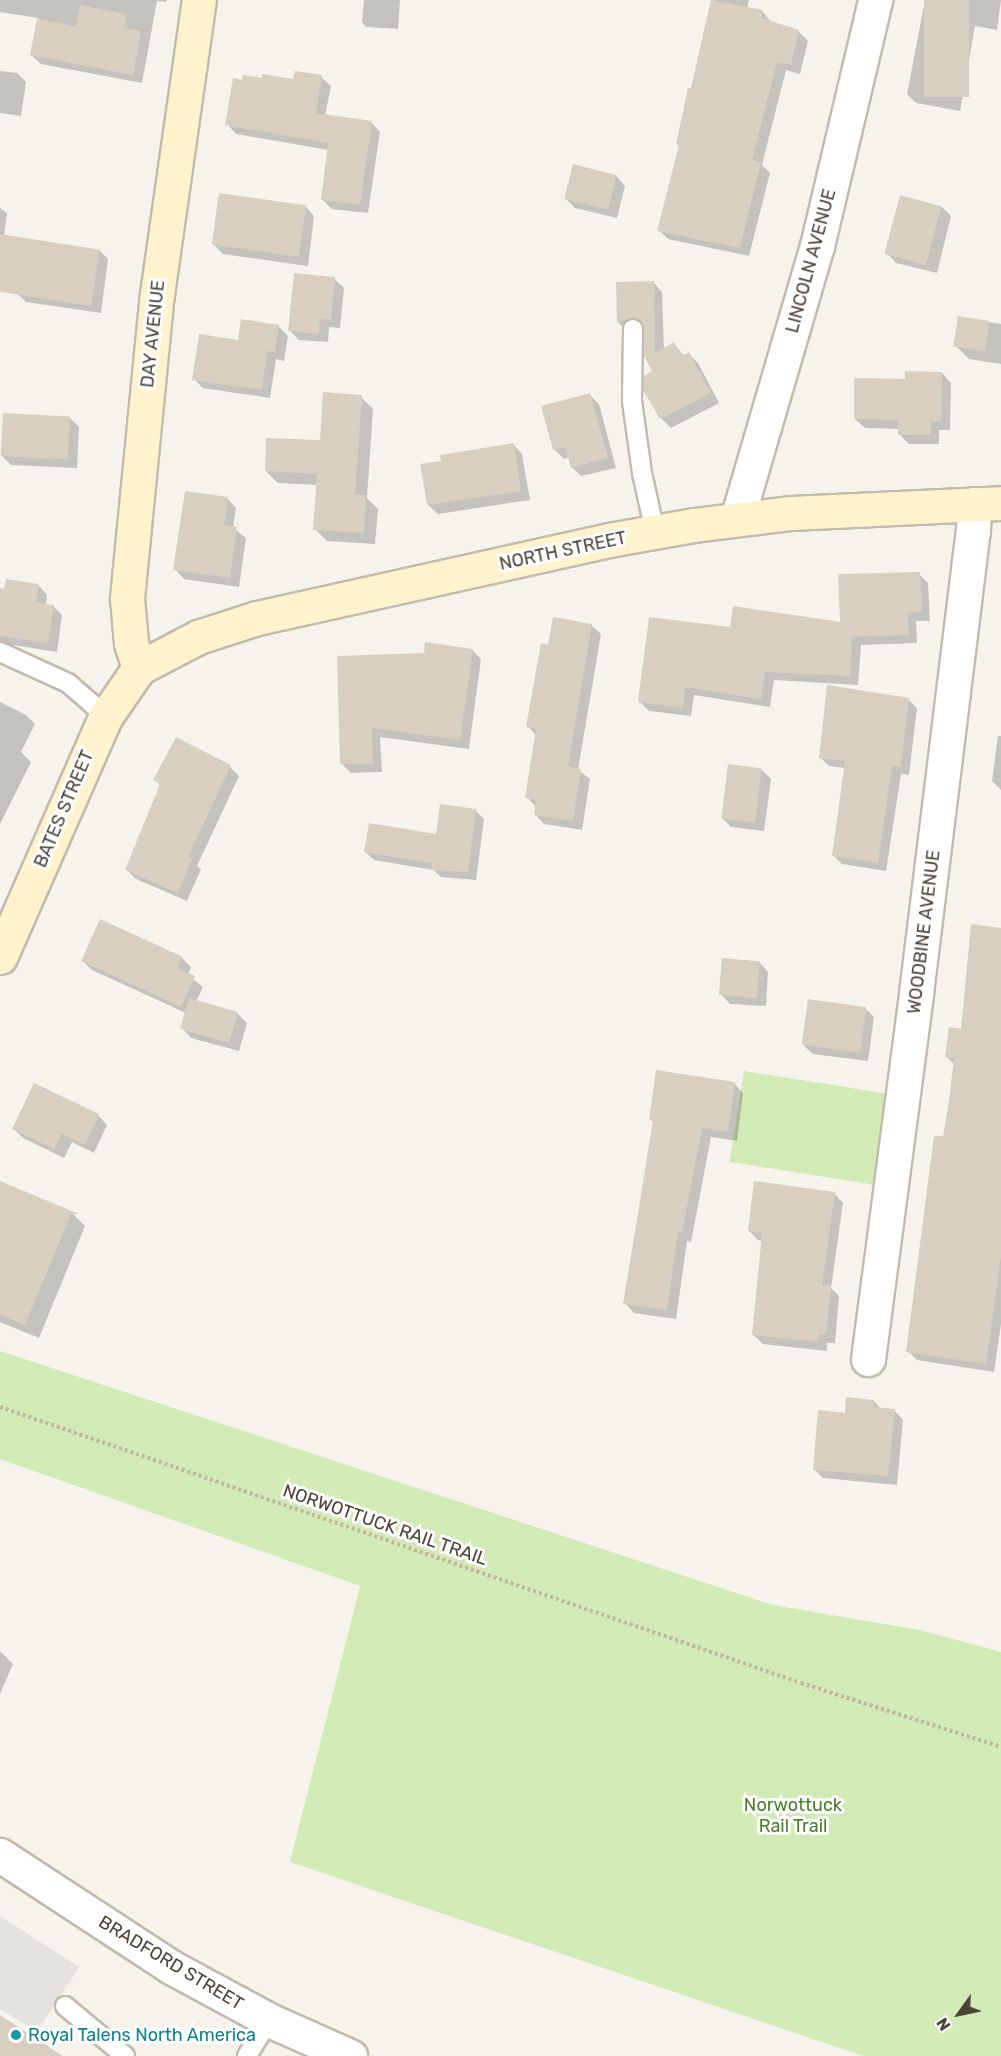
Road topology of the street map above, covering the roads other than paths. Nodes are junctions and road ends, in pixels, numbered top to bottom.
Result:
1 (199, 0) edge
2 (875, 0) edge
3 (633, 329) dead end
4 (988, 503) edge
5 (737, 519) junction
6 (655, 532) junction
7 (0, 652) edge
8 (139, 668) junction
9 (106, 716) junction
10 (0, 957) edge
11 (868, 1359) dead end
12 (0, 1855) edge
13 (65, 2006) dead end
14 (269, 2020) junction
15 (124, 2056) edge
16 (247, 2056) edge
17 (350, 2056) edge

1 - 8 street, DAY AVENUE
2 - 5 street, LINCOLN AVENUE
3 - 6 lane
4 - 5 street, NORTH STREET
4 - 11 street, WOODBINE AVENUE
5 - 6 street, NORTH STREET
6 - 8 street, NORTH STREET
7 - 9 lane
8 - 9 street, BATES STREET
9 - 10 street, BATES STREET
12 - 14 street, BRADFORD STREET
13 - 15 lane
14 - 16 lane
14 - 17 street, BRADFORD STREET

